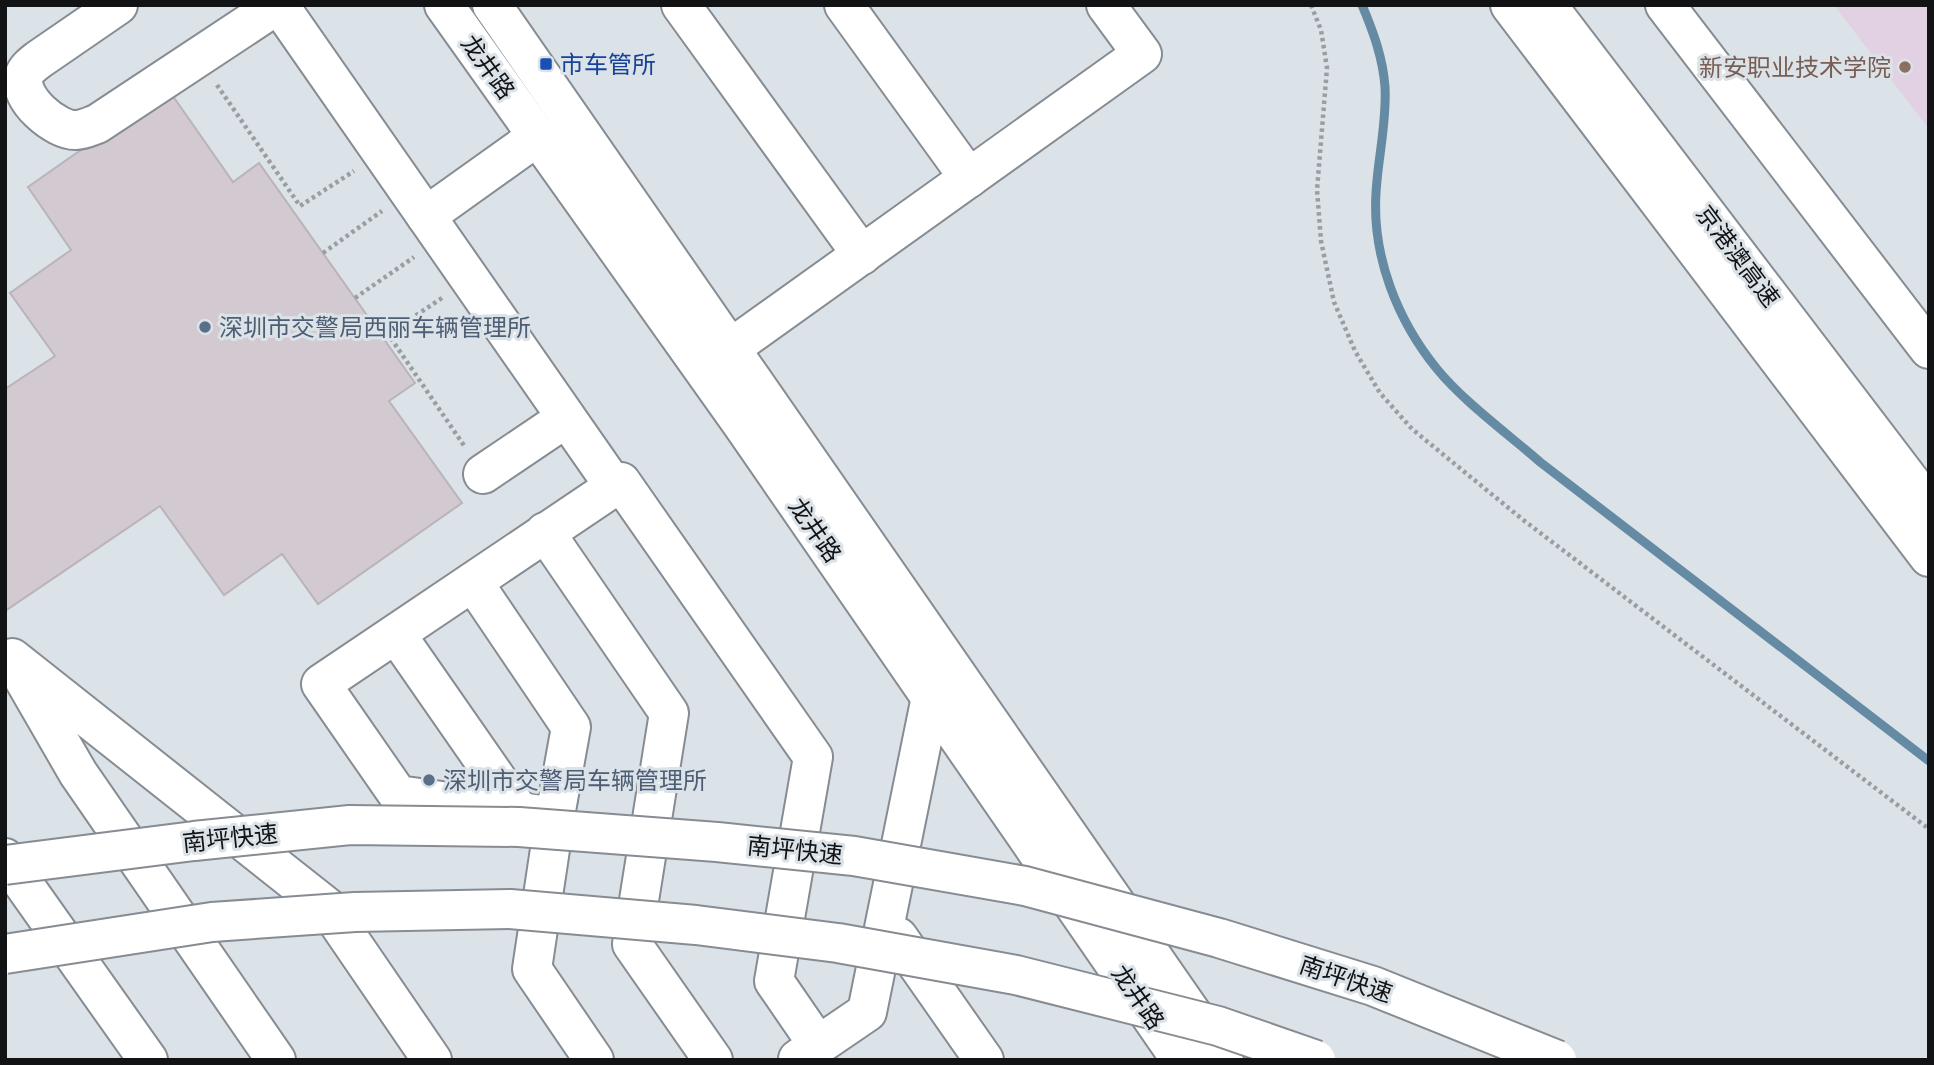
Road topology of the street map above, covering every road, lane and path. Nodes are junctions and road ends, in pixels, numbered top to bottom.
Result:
1 (118, 5) edge
2 (278, 5) edge
3 (444, 5) edge
4 (492, 5) edge
5 (681, 5) edge
6 (844, 5) edge
7 (1106, 5) edge
8 (1311, 5) edge
9 (1510, 5) edge
10 (1547, 5) edge
11 (1665, 5) edge
12 (198, 58) junction
13 (14, 90) edge
14 (538, 136) junction
15 (969, 178) junction
16 (360, 180) dead end
17 (375, 201) dead end
18 (382, 211) junction
19 (408, 219) junction
20 (323, 253) dead end
21 (862, 255) junction
22 (421, 267) dead end
23 (436, 288) dead end
24 (355, 298) dead end
25 (731, 348) junction
26 (1929, 349) edge
27 (566, 418) junction
28 (483, 474) joint
29 (614, 486) junction
30 (1929, 506) edge
31 (545, 532) junction
32 (1929, 557) edge
33 (473, 582) junction
34 (396, 634) junction
35 (8, 653) edge
36 (931, 697) junction
37 (537, 814) junction
38 (1929, 829) edge
39 (5, 858) edge
40 (5, 865) edge
41 (884, 918) junction
42 (5, 954) edge
43 (807, 1052) edge
44 (148, 1060) edge
45 (276, 1060) edge
46 (432, 1060) edge
47 (594, 1060) edge
48 (712, 1060) edge
49 (984, 1060) edge
50 (1181, 1060) edge
51 (1224, 1060) edge
52 (1316, 1060) edge
53 (1557, 1060) edge

1 - 13 main road
2 - 12 main road
2 - 19 main road
3 - 14 main road, 龙井路
4 - 25 main road, 龙井路
5 - 21 main road
6 - 15 main road
7 - 15 main road
8 - 38 path
9 - 32 main road
10 - 30 main road, 京港澳高速
11 - 26 main road
12 - 13 main road
12 - 16 path
14 - 19 main road
14 - 36 main road, 龙井路
15 - 21 main road
17 - 18 path
18 - 19 path
18 - 20 path
19 - 27 main road
21 - 25 main road
22 - 24 path
23 - 28 path
25 - 51 main road, 龙井路
27 - 28 main road
27 - 29 main road
29 - 31 main road
29 - 43 main road
31 - 33 main road
31 - 48 main road
33 - 34 main road
33 - 37 main road
34 - 37 main road
34 - 37 main road
35 - 45 main road
35 - 46 main road
36 - 41 main road
36 - 50 main road, 龙井路
37 - 47 main road
39 - 44 main road
40 - 53 main road, 南坪快速, bridge
41 - 43 main road
41 - 49 main road
42 - 52 main road, bridge

